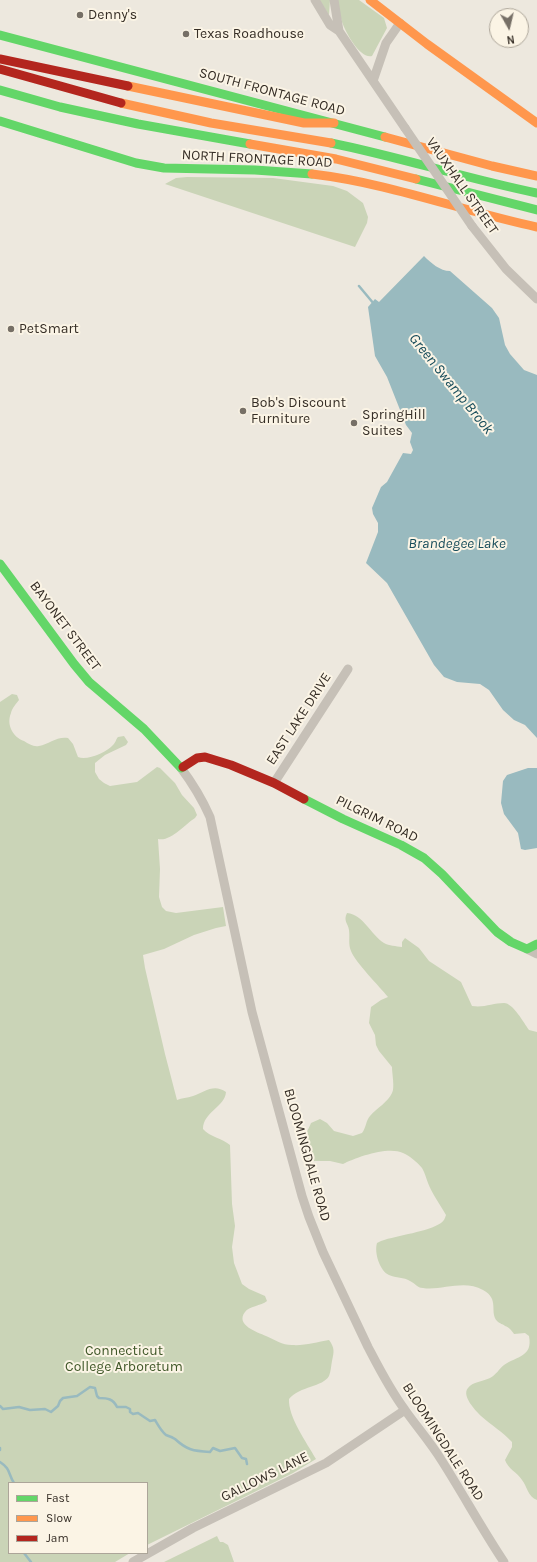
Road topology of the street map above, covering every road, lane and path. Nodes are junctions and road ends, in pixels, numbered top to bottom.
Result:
1 (315, 0) edge
2 (334, 0) edge
3 (370, 0) edge
4 (400, 23) junction
5 (339, 31) junction
6 (0, 35) edge
7 (0, 59) edge
8 (0, 69) edge
9 (373, 81) junction
10 (0, 90) edge
11 (0, 121) edge
12 (334, 123) junction
13 (537, 123) edge
14 (537, 176) edge
15 (537, 193) edge
16 (537, 210) edge
17 (537, 227) edge
18 (537, 299) edge
19 (0, 564) edge
20 (348, 669) dead end
21 (181, 768) junction
22 (274, 783) junction
23 (537, 944) edge
24 (527, 949) junction
25 (537, 954) edge
26 (405, 1410) junction
27 (147, 1554) edge
28 (148, 1554) edge
29 (133, 1562) edge
30 (504, 1562) edge

1 - 5 street, VAUXHALL STREET
2 - 5 street
3 - 4 main road
4 - 9 street
4 - 13 main road
5 - 9 street, VAUXHALL STREET
6 - 12 main road, SOUTH FRONTAGE ROAD
7 - 12 main road
8 - 15 main road
9 - 18 street, VAUXHALL STREET, bridge
10 - 16 main road
11 - 17 main road, NORTH FRONTAGE ROAD
12 - 14 main road, SOUTH FRONTAGE ROAD
19 - 21 main road, BAYONET STREET
20 - 22 street, EAST LAKE DRIVE
21 - 22 main road, PILGRIM ROAD
21 - 26 street, BLOOMINGDALE ROAD
22 - 24 main road, PILGRIM ROAD
23 - 24 main road
24 - 25 street, PILGRIM ROAD
26 - 28 street, GALLOWS LANE
26 - 30 street, BLOOMINGDALE ROAD
27 - 29 street, GALLOWS LANE

